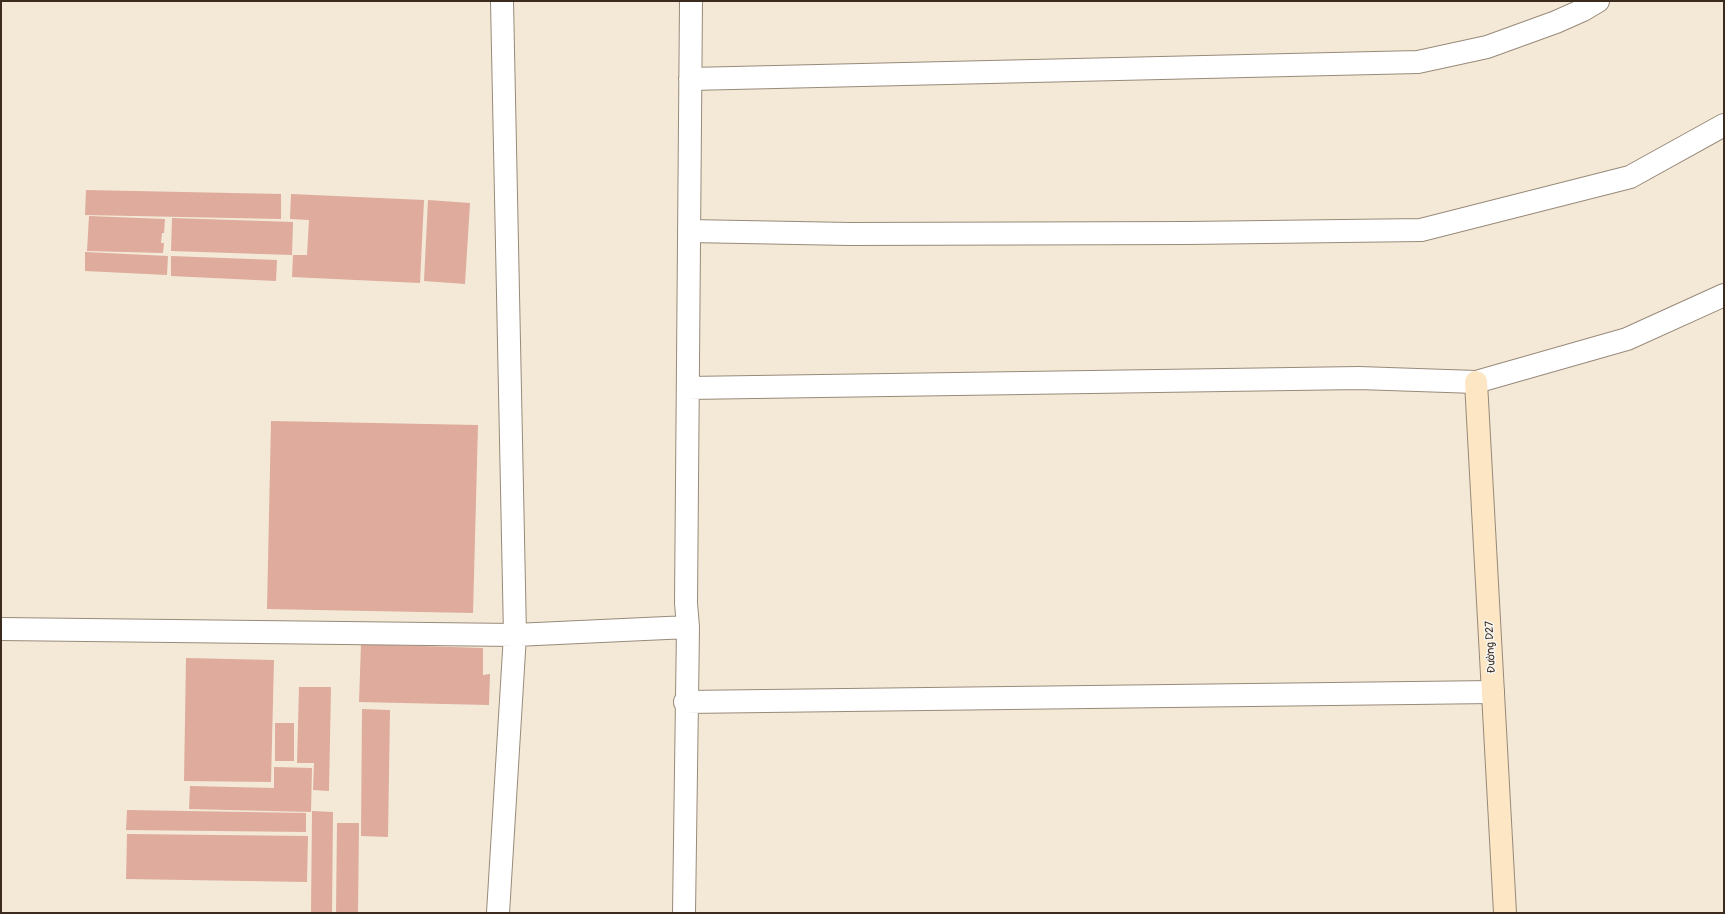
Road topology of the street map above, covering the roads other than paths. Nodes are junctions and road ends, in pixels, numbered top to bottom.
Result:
1 (502, 1) edge
2 (691, 1) edge
3 (1598, 1) edge
4 (690, 79) junction
5 (1724, 125) edge
6 (689, 230) junction
7 (1724, 295) edge
8 (1476, 382) junction
9 (688, 388) junction
10 (688, 627) junction
11 (1, 629) edge
12 (515, 635) junction
13 (1493, 692) junction
14 (686, 702) junction
15 (498, 913) edge
16 (684, 913) edge
17 (1505, 913) edge

1 - 12 street
2 - 4 street
3 - 4 street
4 - 6 street
5 - 6 street
6 - 9 street
7 - 8 street
8 - 9 street
8 - 13 street, Đường D27
9 - 10 street
10 - 12 street
10 - 14 street
11 - 12 street
12 - 15 street
13 - 14 street
13 - 17 street, Đường D27
14 - 16 street

